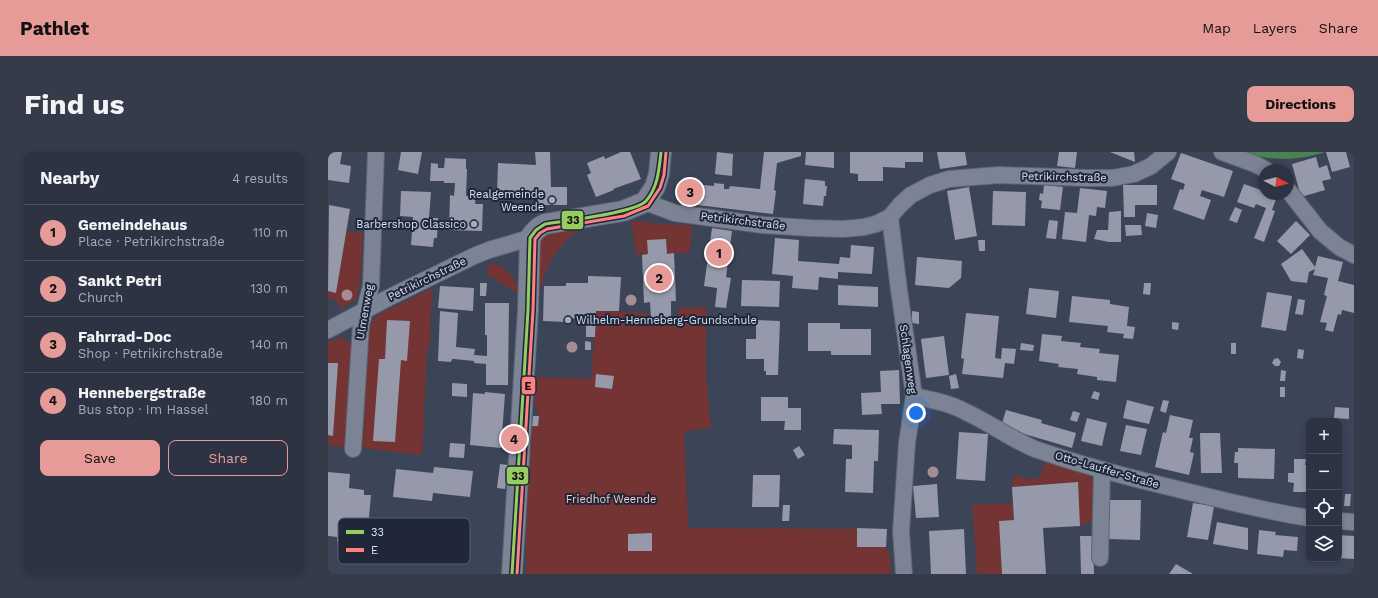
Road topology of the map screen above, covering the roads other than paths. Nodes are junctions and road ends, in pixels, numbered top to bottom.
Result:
1 (376, 152) edge
2 (661, 152) edge
3 (1168, 152) edge
4 (1222, 152) edge
5 (1258, 166) edge
6 (1294, 198) edge
7 (645, 202) junction
8 (890, 217) junction
9 (530, 238) junction
10 (1354, 255) edge
11 (365, 311) junction
12 (328, 330) edge
13 (914, 396) junction
14 (353, 449) dead end
15 (1102, 470) junction
16 (1306, 517) edge
17 (1342, 521) edge
18 (1354, 522) edge
19 (1100, 558) dead end
20 (512, 574) edge
21 (904, 574) edge

1 - 11 street, Ulmenweg
2 - 7 street
3 - 8 street, Petrikirchstraße
4 - 5 street
6 - 10 street
7 - 8 street, Petrikirchstraße
7 - 9 street, Petrikirchstraße
8 - 13 street, Schlagenweg
9 - 11 street, Petrikirchstraße
9 - 20 street
11 - 12 street, Petrikirchstraße
11 - 14 street, Ulmenweg
13 - 15 street, Otto-Lauffer-Straße
13 - 21 street, Schlagenweg
15 - 16 street, Otto-Lauffer-Straße
15 - 19 street
17 - 18 street

